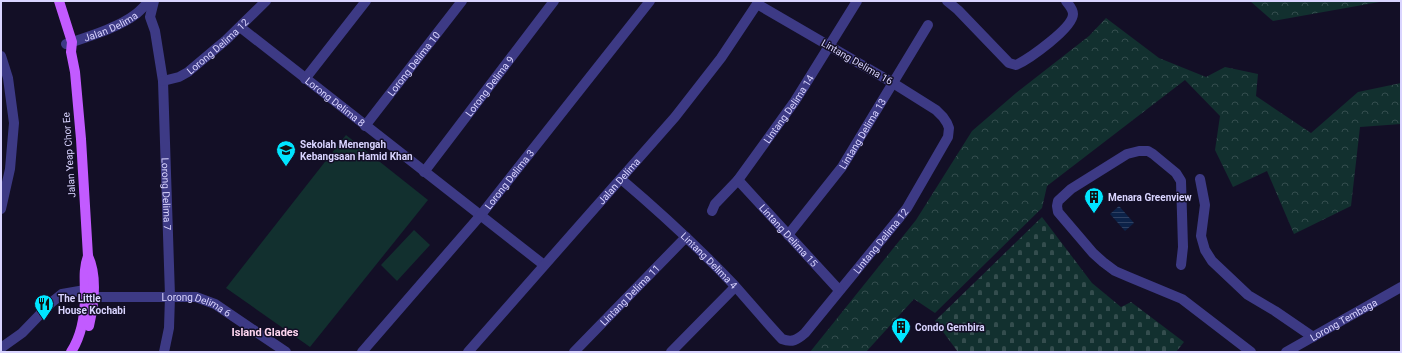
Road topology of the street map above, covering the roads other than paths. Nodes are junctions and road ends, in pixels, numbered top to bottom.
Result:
1 (51, 1) edge
2 (59, 1) edge
3 (150, 1) edge
4 (154, 1) edge
5 (266, 1) edge
6 (366, 1) edge
7 (462, 1) edge
8 (554, 1) edge
9 (650, 1) edge
10 (857, 1) edge
11 (947, 1) edge
12 (1066, 1) edge
13 (758, 2) edge
14 (136, 14) junction
15 (928, 25) dead end
16 (240, 27) junction
17 (155, 37) junction
18 (70, 46) junction
19 (829, 46) junction
20 (1, 56) edge
21 (305, 79) junction
22 (163, 81) junction
23 (893, 83) junction
24 (365, 126) junction
25 (949, 128) joint
26 (424, 172) junction
27 (621, 179) junction
28 (1200, 179) dead end
29 (738, 180) junction
30 (1, 209) edge
31 (712, 211) dead end
32 (480, 216) junction
33 (788, 236) junction
34 (686, 237) junction
35 (88, 256) junction
36 (544, 265) junction
37 (1181, 265) dead end
38 (735, 287) junction
39 (1401, 287) edge
40 (85, 290) junction
41 (839, 290) junction
42 (94, 296) junction
43 (170, 296) junction
44 (1313, 336) junction
45 (794, 341) joint
46 (1, 348) edge
47 (71, 352) edge
48 (79, 352) edge
49 (164, 352) edge
50 (286, 352) edge
51 (362, 352) edge
52 (468, 352) edge
53 (574, 352) edge
54 (671, 352) edge
55 (1251, 352) edge
56 (1286, 352) edge

1 - 18 main road, Jalan Yeap Chor Ee
2 - 18 main road, Jalan Yeap Chor Ee
3 - 14 street, Jalan Delima
4 - 17 street, Lorong Delima 7
5 - 16 street, Lorong Delima 12
6 - 21 street
7 - 24 street, Lorong Delima 10
8 - 26 street, Lorong Delima 9
9 - 32 street, Lorong Delima 3
10 - 19 street, Lintang Delima 14
11 - 12 street
13 - 19 street, Lintang Delima 16
13 - 27 street, Jalan Delima
14 - 17 street, Lorong Delima 7
14 - 18 street, Jalan Delima
15 - 23 street, Lintang Delima 13
16 - 21 street, Lorong Delima 8
16 - 22 street, Lorong Delima 12
17 - 22 street, Lorong Delima 7
18 - 35 main road, Jalan Yeap Chor Ee
19 - 23 street, Lintang Delima 16
19 - 29 street, Lintang Delima 14
20 - 30 street
21 - 24 street, Lorong Delima 8
22 - 43 street, Lorong Delima 7
23 - 25 street, Lintang Delima 16
23 - 33 street, Lintang Delima 13
24 - 26 street, Lorong Delima 8
25 - 41 street, Lintang Delima 12
26 - 32 street, Lorong Delima 8
27 - 34 street, Lintang Delima 4
27 - 36 street, Jalan Delima
28 - 44 street
29 - 31 street, Lintang Delima 14
29 - 33 street, Lintang Delima 15
32 - 36 street, Lorong Delima 8
32 - 51 street, Lorong Delima 3
33 - 41 street, Lintang Delima 15
34 - 38 street, Lintang Delima 4
34 - 53 street, Lintang Delima 11
35 - 40 main road, Jalan Yeap Chor Ee
35 - 42 main road, Jalan Yeap Chor Ee
36 - 52 street, Jalan Delima
37 - 55 street
38 - 45 street, Lintang Delima 4
38 - 54 street
39 - 44 street, Lorong Tembaga
40 - 46 street
40 - 47 main road, Jalan Yeap Chor Ee
41 - 45 street, Lintang Delima 12
42 - 43 street, Lorong Delima 6
42 - 48 main road, Jalan Yeap Chor Ee
43 - 49 street, Lorong Delima 7
43 - 50 street, Lorong Delima 6
44 - 56 street, Lorong Tembaga

